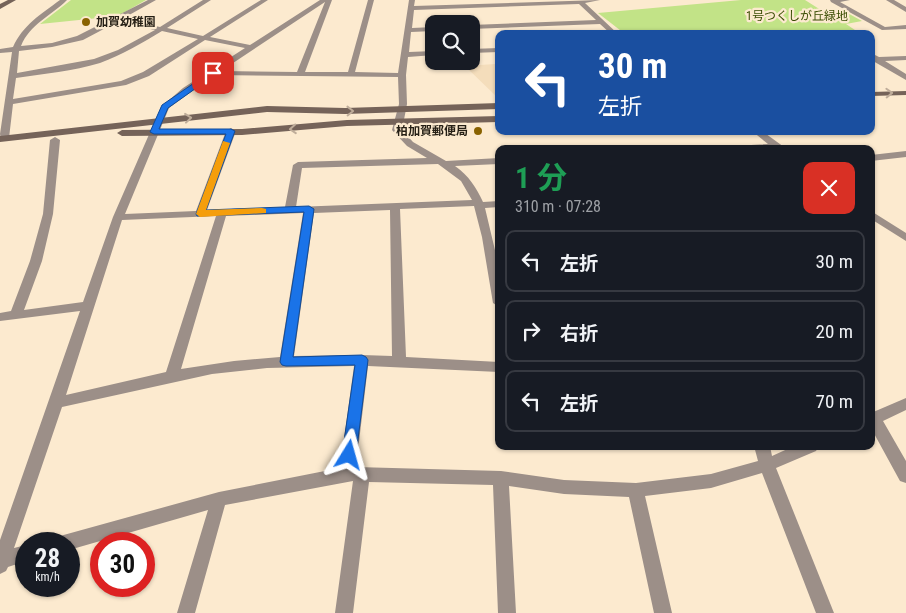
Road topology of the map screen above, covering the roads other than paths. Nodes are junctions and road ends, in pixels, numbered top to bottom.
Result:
1 (13, 0) edge
2 (64, 0) edge
3 (153, 0) edge
4 (208, 0) edge
5 (265, 0) edge
6 (324, 0) edge
7 (329, 0) edge
8 (371, 0) edge
9 (597, 0) edge
10 (847, 0) edge
11 (889, 0) edge
12 (579, 1) edge
13 (412, 4) edge
14 (0, 7) edge
15 (906, 10) edge
16 (117, 20) junction
17 (601, 22) junction
18 (480, 27) edge
19 (906, 27) edge
20 (160, 28) junction
21 (425, 29) edge
22 (408, 30) junction
23 (610, 30) edge
24 (205, 38) junction
25 (252, 48) junction
26 (16, 49) junction
27 (0, 50) edge
28 (495, 50) edge
29 (480, 51) edge
30 (425, 54) edge
31 (404, 55) junction
32 (875, 58) edge
33 (906, 58) edge
34 (875, 59) edge
35 (213, 73) junction
36 (300, 74) junction
37 (351, 74) junction
38 (402, 75) junction
39 (14, 76) junction
40 (906, 78) edge
41 (906, 93) edge
42 (875, 94) edge
43 (906, 101) edge
44 (10, 102) junction
45 (875, 103) edge
46 (495, 106) edge
47 (401, 109) junction
48 (495, 119) edge
49 (399, 122) junction
50 (156, 126) junction
51 (231, 131) junction
52 (761, 135) edge
53 (55, 140) junction
54 (1, 141) edge
55 (775, 145) edge
56 (906, 154) edge
57 (875, 158) edge
58 (495, 161) edge
59 (443, 162) junction
60 (477, 204) junction
61 (495, 204) edge
62 (396, 207) junction
63 (309, 209) junction
64 (290, 210) junction
65 (222, 213) junction
66 (200, 214) junction
67 (118, 216) junction
68 (875, 217) edge
69 (906, 225) edge
70 (892, 229) junction
71 (906, 238) edge
72 (495, 281) edge
73 (88, 306) junction
74 (16, 315) junction
75 (0, 317) edge
76 (362, 360) junction
77 (399, 361) junction
78 (286, 362) junction
79 (495, 367) edge
80 (170, 378) junction
81 (56, 403) junction
82 (906, 404) edge
83 (875, 418) edge
84 (875, 424) edge
85 (763, 450) edge
86 (802, 450) edge
87 (767, 465) junction
88 (354, 474) junction
89 (906, 476) edge
90 (501, 478) junction
91 (636, 490) junction
92 (219, 499) junction
93 (80, 538) edge
94 (15, 557) edge
95 (1, 562) edge
96 (186, 613) edge
97 (344, 613) edge
98 (506, 613) edge
99 (663, 613) edge
100 (825, 613) edge

1 - 14 street
2 - 26 street
3 - 16 street
4 - 20 street
5 - 24 street
6 - 25 street
7 - 36 street
8 - 37 street
9 - 12 street
10 - 19 street
11 - 15 street
12 - 13 street
12 - 17 street
13 - 22 street
16 - 20 street
16 - 26 street
17 - 18 street
17 - 23 street
20 - 24 street
20 - 39 street
21 - 22 street
22 - 31 street
24 - 25 street
24 - 44 street
25 - 35 street
26 - 27 street
26 - 39 street
28 - 29 street
30 - 31 street
31 - 38 street
32 - 33 street
34 - 40 street
35 - 36 street
35 - 50 street
36 - 37 street
37 - 38 street
38 - 47 street
39 - 44 street
42 -> 41 street
43 - 45 street
44 - 54 street
46 - 47 street
47 - 49 street
50 -> 47 street
48 - 49 street
49 -> 51 street
49 - 59 street
50 - 51 street
50 - 53 street
50 - 54 street
50 - 67 street
51 - 66 street
52 - 55 street
53 - 54 street
53 - 74 street
56 - 57 street
58 - 59 street
59 - 60 street
59 - 64 street
60 - 61 street
60 - 62 street
60 - 72 street
62 - 63 street
62 - 77 street
63 - 64 street
63 - 78 street
64 - 65 street
65 - 66 street
65 - 80 street
66 - 67 street
67 - 73 street
68 - 70 street
69 - 70 street
70 - 71 street
73 - 74 street
73 - 81 street
74 - 75 street
76 - 77 street
76 - 78 street
76 - 88 street
77 - 79 street
78 - 80 street
80 - 81 street
81 - 95 street
82 - 83 street
84 - 89 street
85 - 87 street
86 - 87 street
87 - 91 street
87 - 100 street
88 - 90 street
88 - 92 street
88 - 97 street
90 - 91 street
90 - 98 street
91 - 99 street
92 - 93 street
92 - 96 street
94 - 95 street

